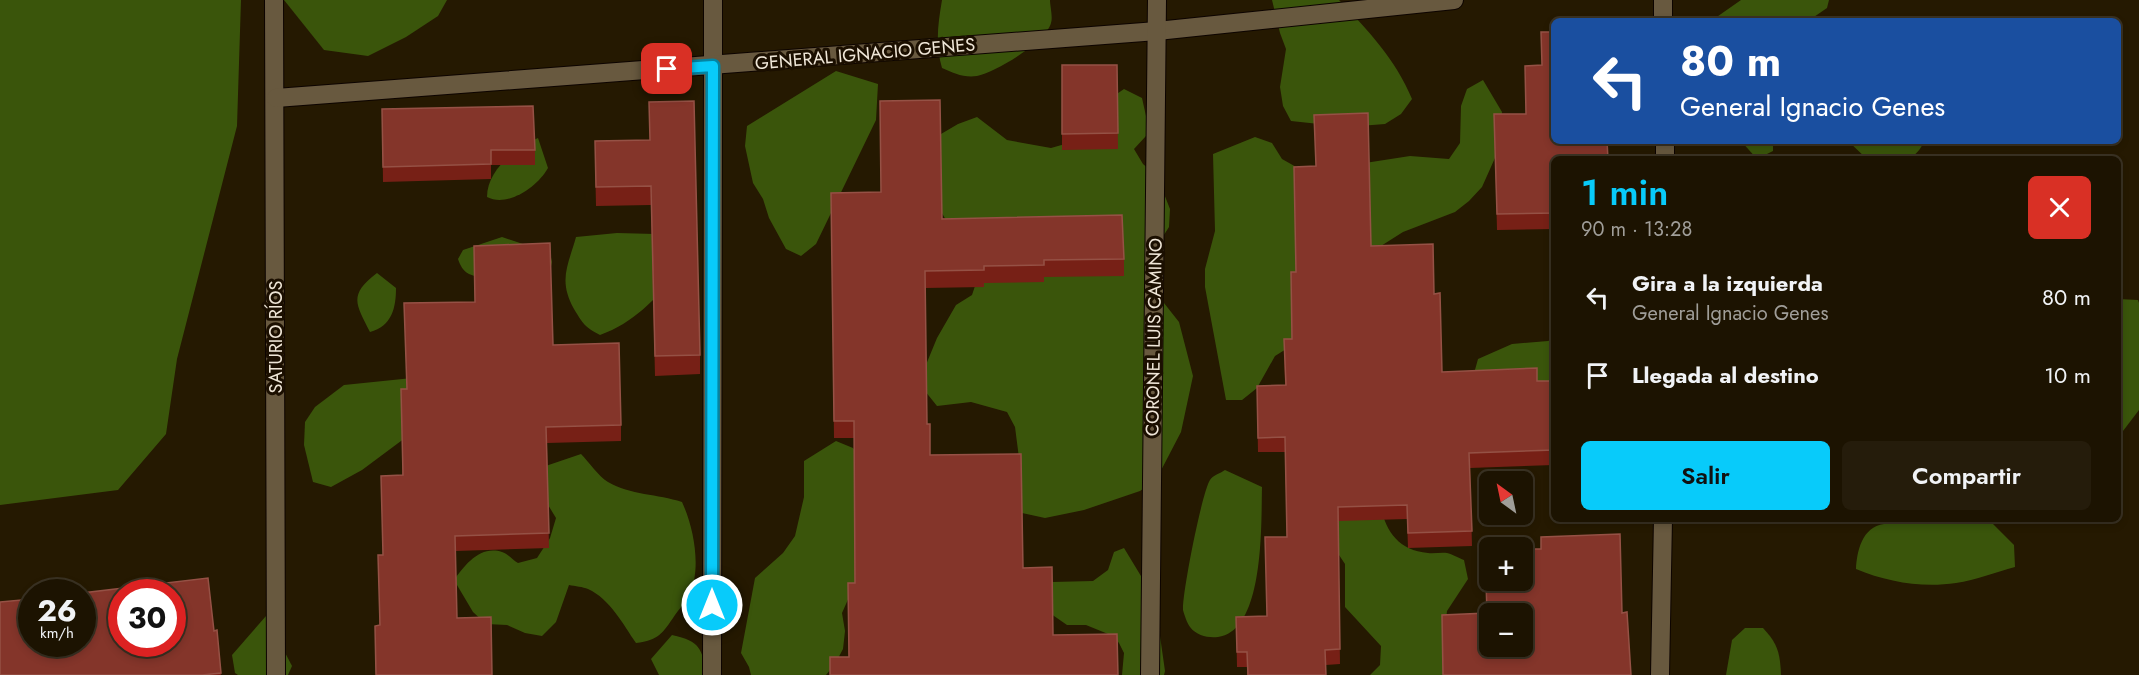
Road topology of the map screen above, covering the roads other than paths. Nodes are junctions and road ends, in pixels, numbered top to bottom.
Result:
1 (274, 0) edge
2 (712, 0) edge
3 (1157, 0) edge
4 (1454, 0) edge
5 (1663, 0) edge
6 (1663, 18) edge
7 (1157, 30) junction
8 (713, 66) junction
9 (276, 98) junction
10 (1663, 522) edge
11 (276, 675) edge
12 (712, 675) edge
13 (1150, 675) edge
14 (1660, 675) edge

1 - 9 street, SATURIO RÍOS
2 - 8 street
3 - 7 street, CORONEL LUIS CAMINO
4 - 7 street, GENERAL IGNACIO GENES
5 - 6 street
7 - 8 street, GENERAL IGNACIO GENES
7 - 13 street, CORONEL LUIS CAMINO
8 - 9 street, GENERAL IGNACIO GENES
8 - 12 street
9 - 11 street, SATURIO RÍOS
10 - 14 street

